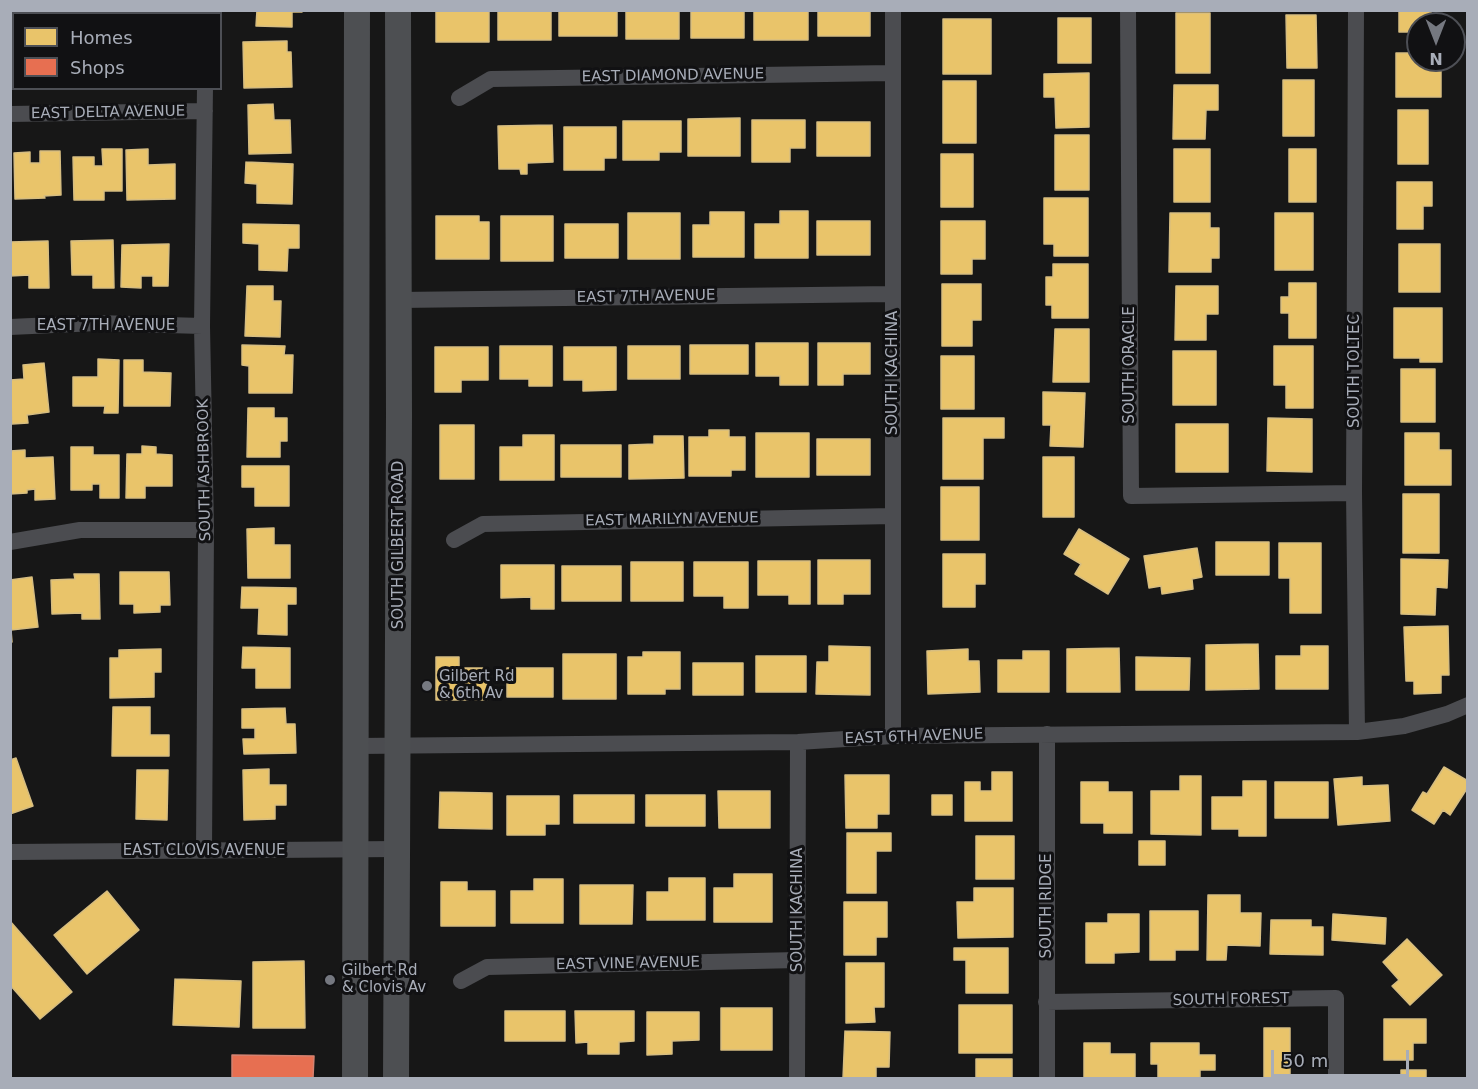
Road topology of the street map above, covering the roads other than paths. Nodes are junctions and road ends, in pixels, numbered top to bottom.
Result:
1 (357, 10) edge
2 (398, 10) edge
3 (893, 10) edge
4 (1128, 10) edge
5 (1356, 10) edge
6 (892, 73) junction
7 (205, 90) edge
8 (459, 98) dead end
9 (205, 111) junction
10 (10, 114) edge
11 (893, 294) junction
12 (399, 300) junction
13 (202, 326) junction
14 (10, 327) edge
15 (1354, 493) junction
16 (893, 516) junction
17 (207, 530) junction
18 (454, 540) dead end
19 (10, 542) edge
20 (1467, 705) edge
21 (1357, 732) junction
22 (1047, 734) junction
23 (893, 736) junction
24 (798, 742) junction
25 (357, 746) junction
26 (398, 746) junction
27 (398, 849) junction
28 (356, 850) junction
29 (204, 851) junction
30 (10, 852) edge
31 (798, 960) junction
32 (461, 981) dead end
33 (1046, 1002) junction
34 (355, 1078) edge
35 (396, 1078) edge
36 (797, 1078) edge
37 (1047, 1078) edge
38 (1336, 1078) edge

1 - 25 main road
2 - 12 main road, SOUTH GILBERT ROAD
3 - 6 street, SOUTH KACHINA
4 - 15 street, SOUTH ORACLE
5 - 15 street, SOUTH TOLTEC
6 - 8 street, EAST DIAMOND AVENUE
6 - 11 street, SOUTH KACHINA
7 - 9 street, SOUTH ASHBROOK
9 - 10 street, EAST DELTA AVENUE
9 - 13 street, SOUTH ASHBROOK
11 - 12 street, EAST 7TH AVENUE
11 - 16 street, SOUTH KACHINA
12 - 26 main road, SOUTH GILBERT ROAD
13 - 14 street, EAST 7TH AVENUE
13 - 17 street, SOUTH ASHBROOK
15 - 21 street, SOUTH TOLTEC
16 - 18 street, EAST MARILYN AVENUE
16 - 23 street, SOUTH KACHINA
17 - 19 street
17 - 29 street, SOUTH ASHBROOK
20 - 21 street, EAST 6TH AVENUE
21 - 22 street, EAST 6TH AVENUE
22 - 23 street, EAST 6TH AVENUE
22 - 33 street, SOUTH RIDGE
23 - 24 street, EAST 6TH AVENUE
24 - 26 street, EAST 6TH AVENUE
24 - 31 street, SOUTH KACHINA
25 - 26 street, EAST 6TH AVENUE
25 - 28 main road
26 - 27 main road, SOUTH GILBERT ROAD
27 - 28 street, EAST CLOVIS AVENUE
27 - 35 main road, SOUTH GILBERT ROAD
28 - 29 street, EAST CLOVIS AVENUE
28 - 34 main road
29 - 30 street, EAST CLOVIS AVENUE
31 - 32 street, EAST VINE AVENUE
31 - 36 street, SOUTH KACHINA
33 - 37 street, SOUTH RIDGE
33 - 38 street, SOUTH FOREST

